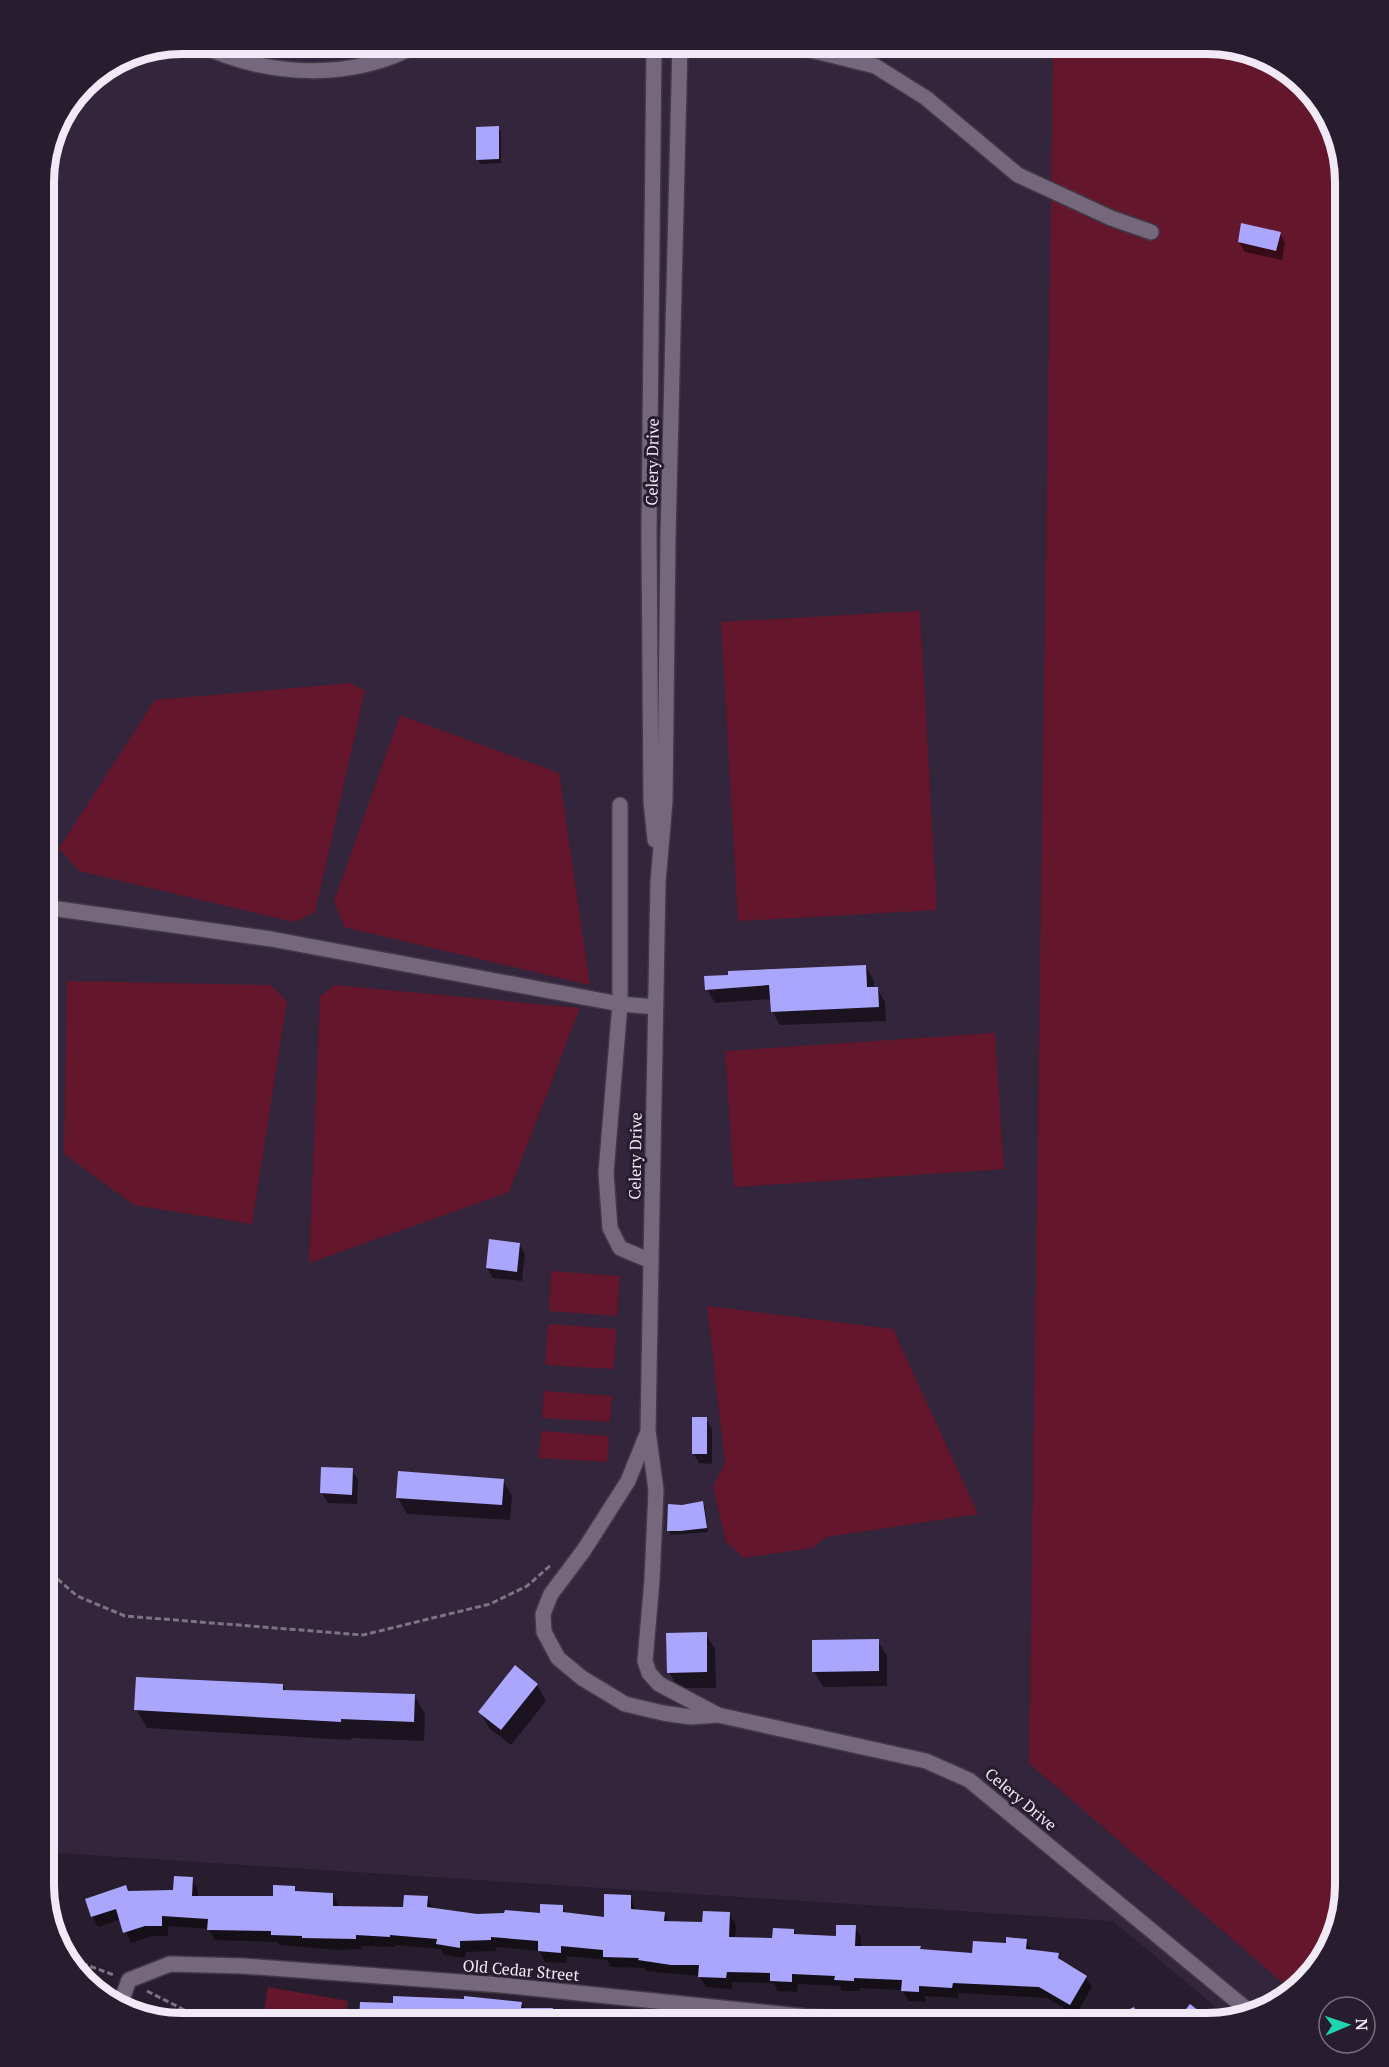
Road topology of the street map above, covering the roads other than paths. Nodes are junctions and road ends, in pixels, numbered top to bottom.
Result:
1 (222, 54) edge
2 (397, 54) edge
3 (654, 54) edge
4 (680, 54) edge
5 (826, 54) edge
6 (1150, 232) dead end
7 (620, 805) dead end
8 (658, 882) junction
9 (54, 908) edge
10 (620, 1004) junction
11 (656, 1007) junction
12 (651, 1261) junction
13 (648, 1431) junction
14 (718, 1715) junction
15 (122, 1998) edge
16 (1244, 2007) edge
17 (770, 2013) edge

1 - 2 street
3 - 8 street, Celery Drive
4 - 8 street, Celery Drive
5 - 6 street
7 - 10 street
8 - 11 street, Celery Drive
9 - 10 street
10 - 11 street
10 - 12 street
11 - 12 street, Celery Drive
12 - 13 street, Celery Drive
13 - 14 street, Celery Drive
13 - 14 street, Celery Drive
14 - 16 street, Celery Drive
15 - 17 street, Old Cedar Street

